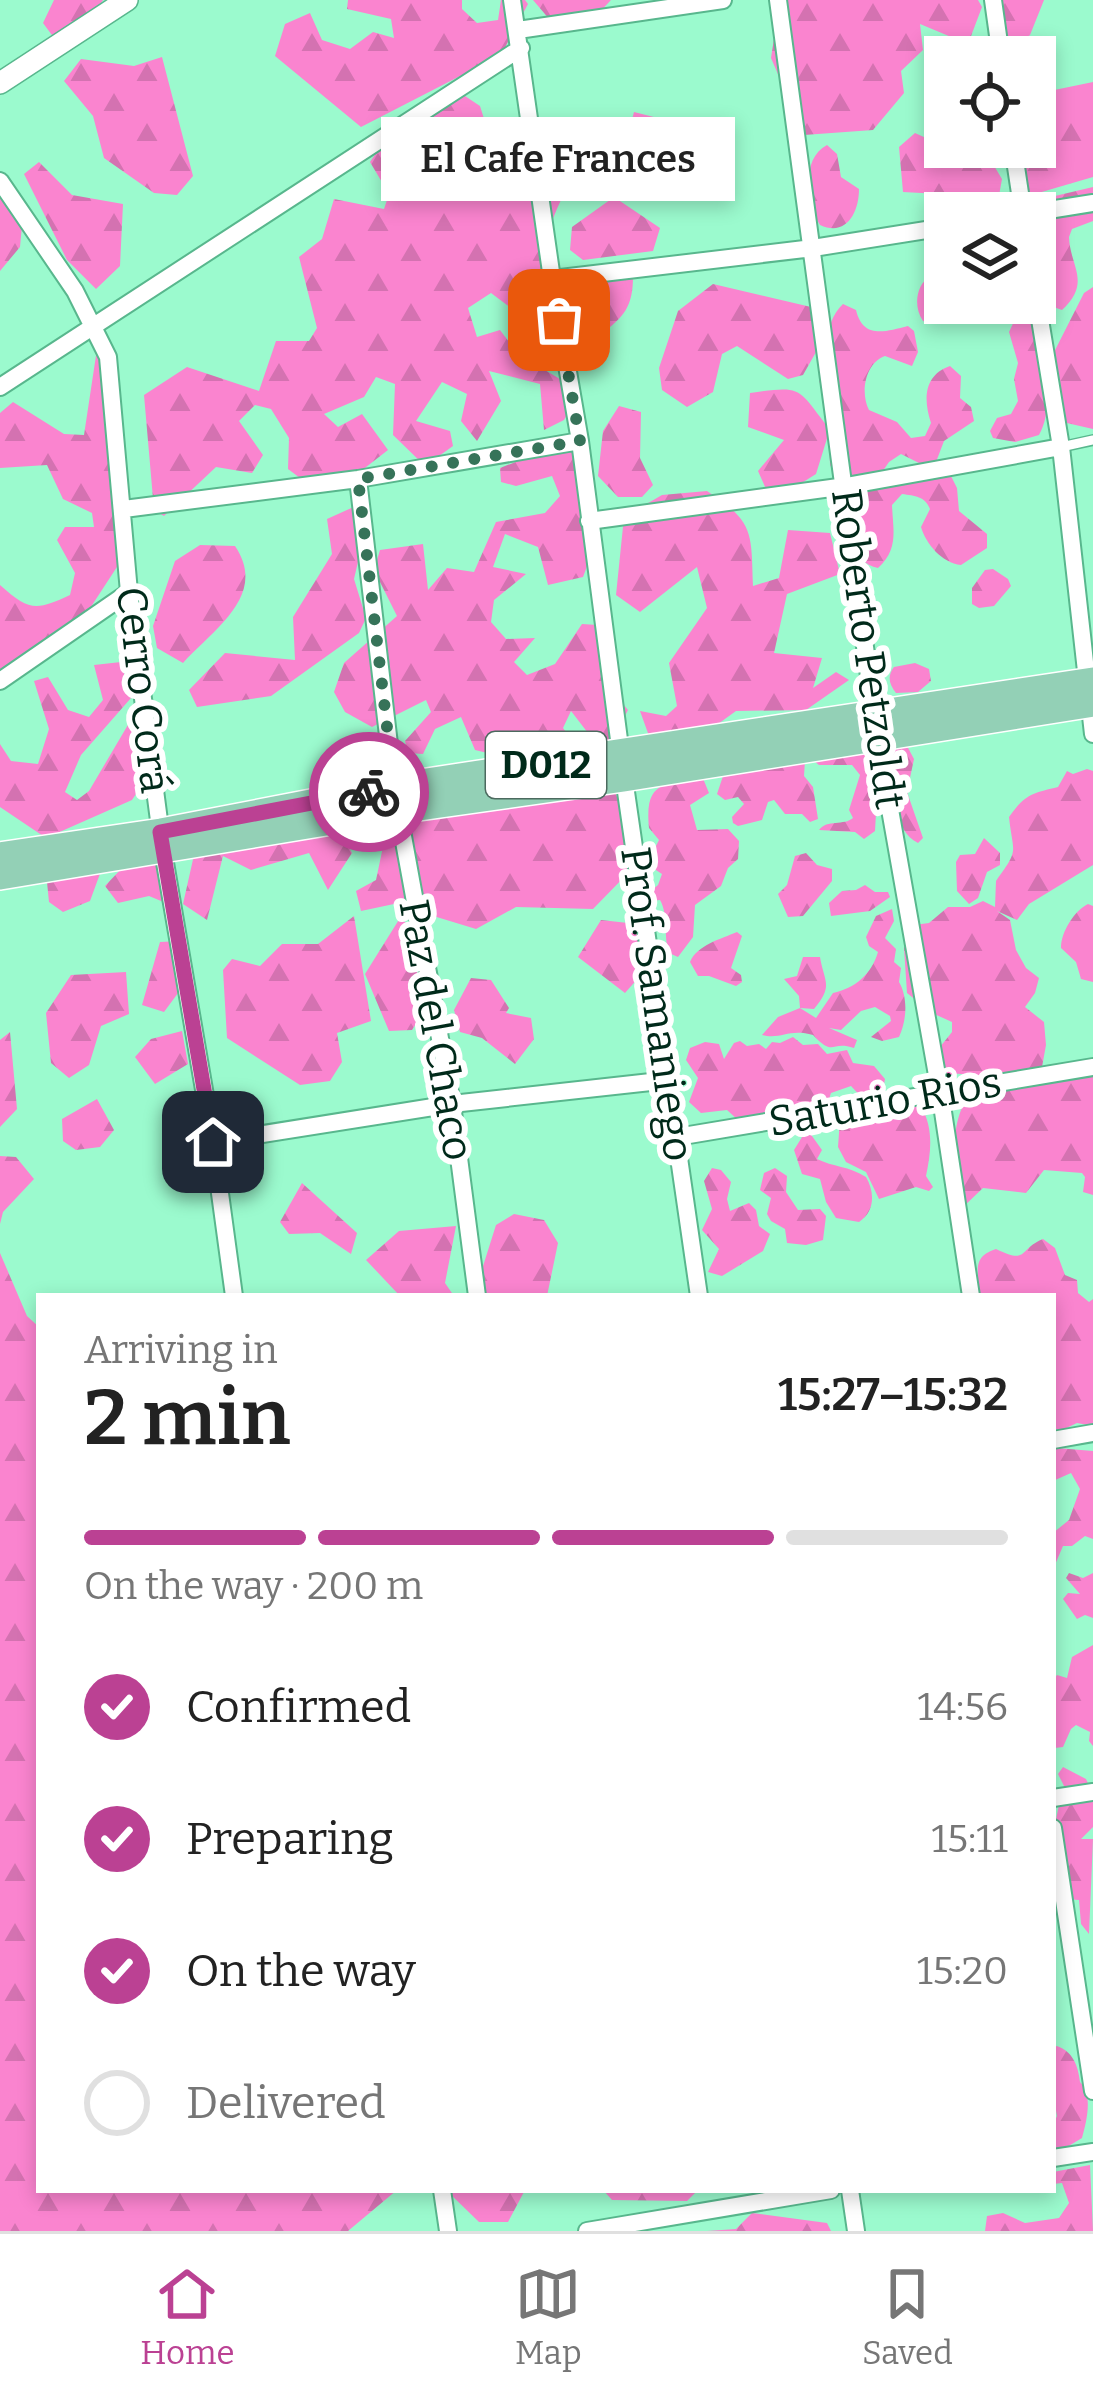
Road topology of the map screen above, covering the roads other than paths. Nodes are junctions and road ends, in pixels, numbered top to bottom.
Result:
1 (127, 0) edge
2 (512, 0) edge
3 (723, 0) edge
4 (778, 0) edge
5 (993, 0) edge
6 (998, 36) edge
7 (520, 39) junction
8 (0, 83) edge
9 (0, 182) edge
10 (1093, 203) edge
11 (1056, 209) edge
12 (924, 230) edge
13 (813, 248) junction
14 (552, 279) junction
15 (94, 324) junction
16 (1041, 324) edge
17 (0, 387) edge
18 (1093, 440) edge
19 (580, 441) junction
20 (1061, 446) junction
21 (358, 479) junction
22 (846, 487) junction
23 (124, 509) junction
24 (590, 521) junction
25 (129, 592) junction
26 (0, 681) edge
27 (1090, 693) edge
28 (875, 726) junction
29 (1093, 734) edge
30 (622, 766) junction
31 (396, 798) junction
32 (162, 841) junction
33 (0, 856) edge
34 (0, 875) edge
35 (1093, 1067) edge
36 (669, 1081) junction
37 (940, 1092) junction
38 (452, 1104) junction
39 (677, 1137) junction
40 (213, 1142) junction
41 (234, 1293) edge
42 (477, 1293) edge
43 (699, 1293) edge
44 (971, 1293) edge
45 (1093, 1433) edge
46 (1056, 1439) edge
47 (1093, 1792) edge
48 (1056, 1798) edge
49 (1056, 1848) edge
50 (1093, 2091) edge
51 (1093, 2152) edge
52 (1056, 2158) edge
53 (442, 2193) edge
54 (813, 2193) edge
55 (850, 2193) edge
56 (448, 2231) edge
57 (587, 2231) edge
58 (856, 2231) edge

1 - 8 street
2 - 7 street, Prof. Samaniego
3 - 7 street
4 - 13 street, Roberto Petzoldt
5 - 6 street
7 - 14 street, Prof. Samaniego
7 - 15 street
9 - 15 street, Cerro Corá
10 - 11 street
12 - 13 street
13 - 14 street
13 - 22 street, Roberto Petzoldt
14 - 19 street, Prof. Samaniego
15 - 17 street
15 - 23 street, Cerro Corá
16 - 20 street
18 - 20 lane
19 - 21 street
19 - 24 street, Prof. Samaniego
20 - 22 street
20 - 27 street
21 - 23 street
21 - 31 street, Paz del Chaco
22 - 24 street
22 - 28 street, Roberto Petzoldt
23 - 25 street, Cerro Corá
24 - 30 street, Prof. Samaniego
25 - 26 street
25 - 32 street, Cerro Corá
27 - 28 main road, D012
27 - 29 street
28 - 30 main road, D012
28 - 37 street, Roberto Petzoldt
30 - 31 main road, D012
30 - 36 street, Prof. Samaniego
31 - 32 main road, D012
31 - 38 street, Paz del Chaco
32 - 33 main road, D012
32 - 34 main road, D012
32 - 40 street, Cerro Corá
35 - 37 street, Saturio Rios
36 - 38 street
36 - 39 street, Prof. Samaniego
37 - 39 street, Saturio Rios
37 - 44 street, Roberto Petzoldt
38 - 40 street
38 - 42 street, Paz del Chaco
39 - 43 street, Prof. Samaniego
40 - 41 street, Cerro Corá
45 - 46 street
47 - 48 street
49 - 50 street
51 - 52 street
53 - 56 street
54 - 57 street
55 - 58 street

